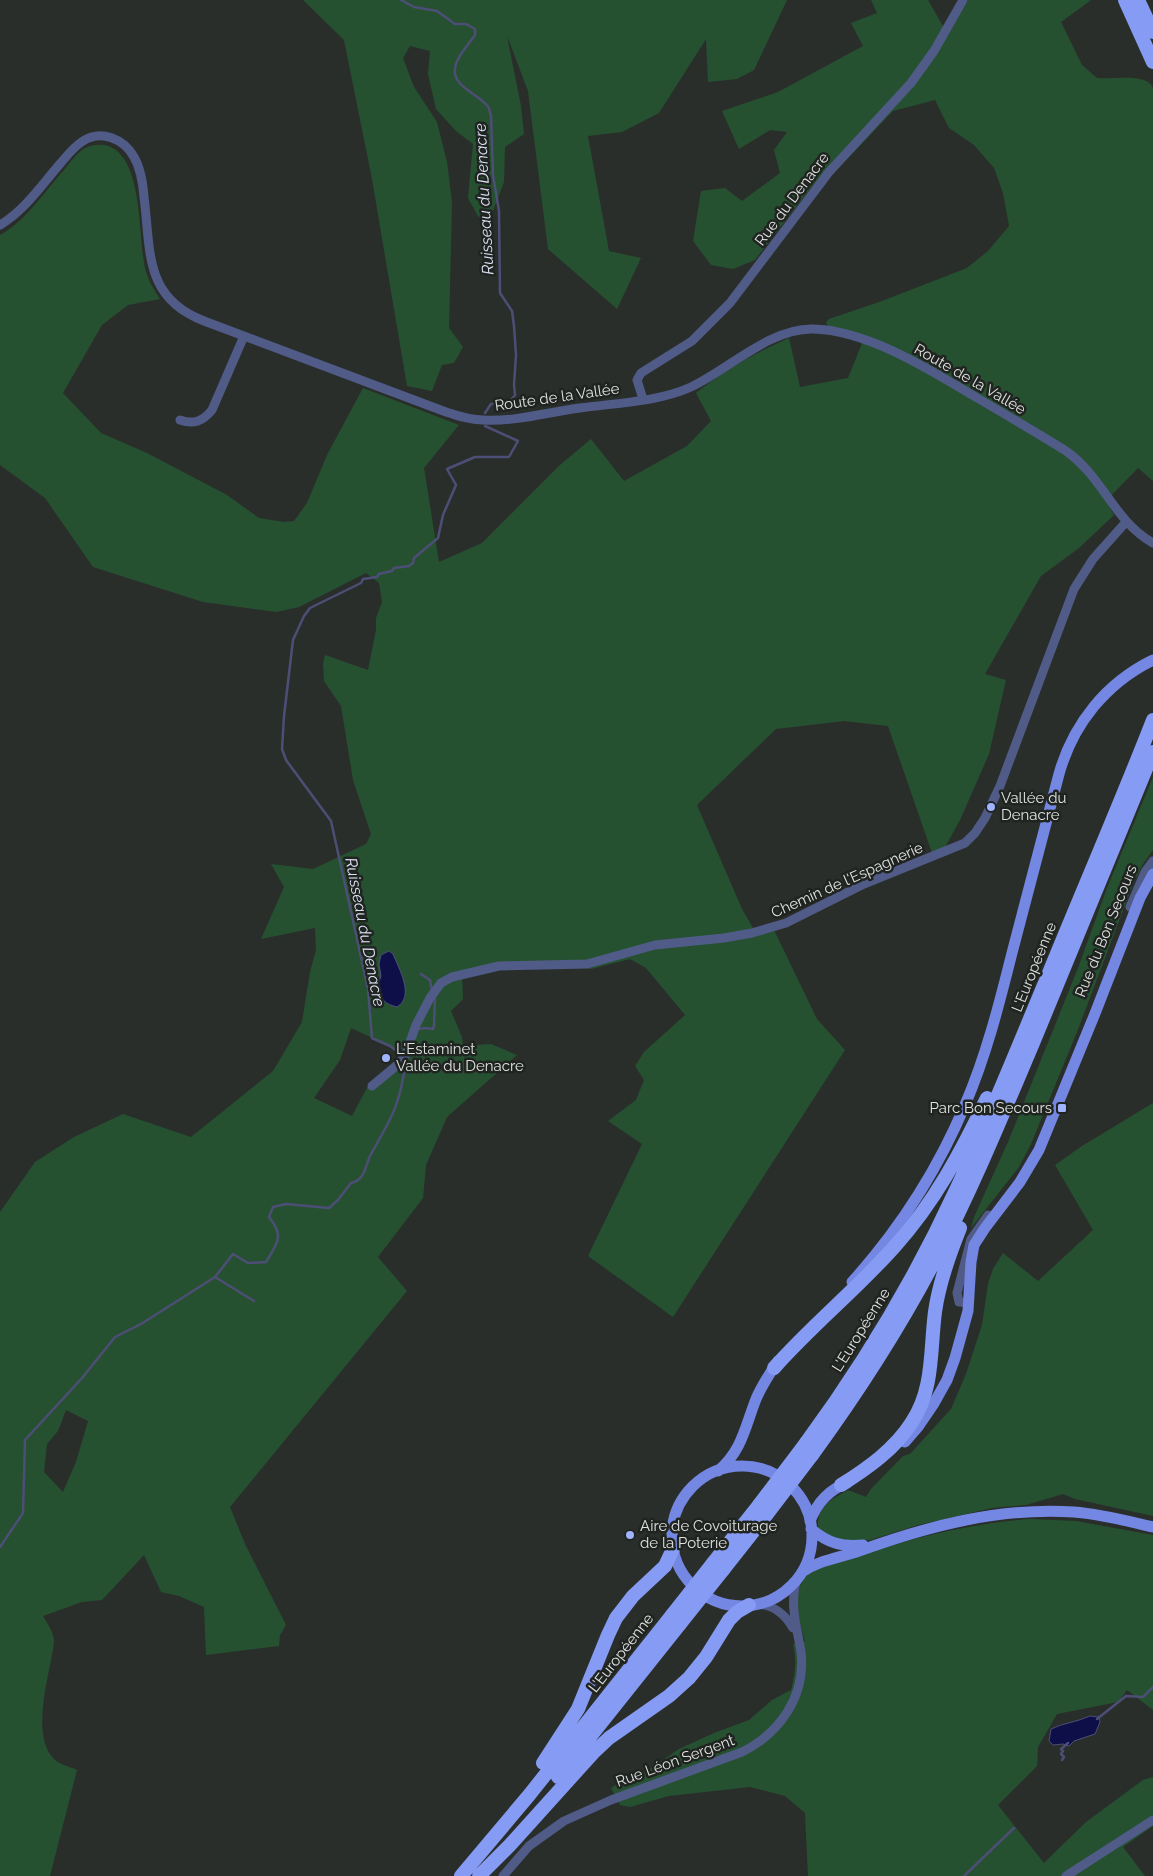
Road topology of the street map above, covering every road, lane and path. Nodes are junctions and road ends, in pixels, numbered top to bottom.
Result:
1 (964, 0) edge
2 (1125, 0) edge
3 (1138, 0) edge
4 (1153, 32) edge
5 (1153, 62) edge
6 (0, 225) edge
7 (244, 336) junction
8 (643, 399) junction
9 (180, 420) dead end
10 (1126, 522) junction
11 (1153, 543) edge
12 (1152, 660) edge
13 (1153, 720) edge
14 (1153, 752) edge
15 (1153, 861) edge
16 (1153, 874) edge
17 (1061, 944) junction
18 (1092, 1015) junction
19 (1071, 1066) junction
20 (372, 1086) dead end
21 (973, 1181) junction
22 (969, 1303) junction
23 (774, 1368) junction
24 (809, 1449) junction
25 (718, 1471) junction
26 (841, 1485) junction
27 (810, 1525) junction
28 (1153, 1527) edge
29 (882, 1542) junction
30 (673, 1549) junction
31 (799, 1576) junction
32 (754, 1605) junction
33 (676, 1620) junction
34 (797, 1635) junction
35 (512, 1815) junction
36 (1153, 1820) edge
37 (462, 1876) edge
38 (478, 1876) edge
39 (503, 1876) edge
40 (1066, 1876) edge

1 - 8 street, Rue du Denacre
2 - 5 highway
3 - 4 highway
6 - 7 street, Route de la Vallée
7 - 8 street, Route de la Vallée
7 - 9 street
8 - 10 street, Route de la Vallée
10 - 11 street, Route de la Vallée
10 - 20 street, Chemin de l'Espagnerie
12 - 23 main road
13 - 17 highway, L'Européenne
14 - 21 highway, L'Européenne
15 - 18 street, Rue du Bon Secours
16 - 18 main road, Rue du Bon Secours
17 - 23 highway
17 - 24 highway, L'Européenne
18 - 19 main road, Rue du Bon Secours
19 - 22 main road, Rue du Bon Secours
19 - 22 street, Rue du Bon Secours
21 - 24 highway, L'Européenne
21 - 26 highway
22 - 26 main road, Rue du Bon Secours
23 - 25 main road
24 - 33 highway, L'Européenne, bridge
25 - 27 main road
25 - 30 main road
26 - 27 main road, Rue du Bon Secours
27 - 29 main road
27 - 31 main road
28 - 29 main road
29 - 31 main road
30 - 32 main road
30 - 35 highway
31 - 32 main road
31 - 34 street, Rue Léon Sergent
32 - 34 street
32 - 38 highway
33 - 35 highway, L'Européenne
33 - 38 highway, L'Européenne
34 - 39 street, Rue Léon Sergent
35 - 37 highway, L'Européenne
36 - 40 street

